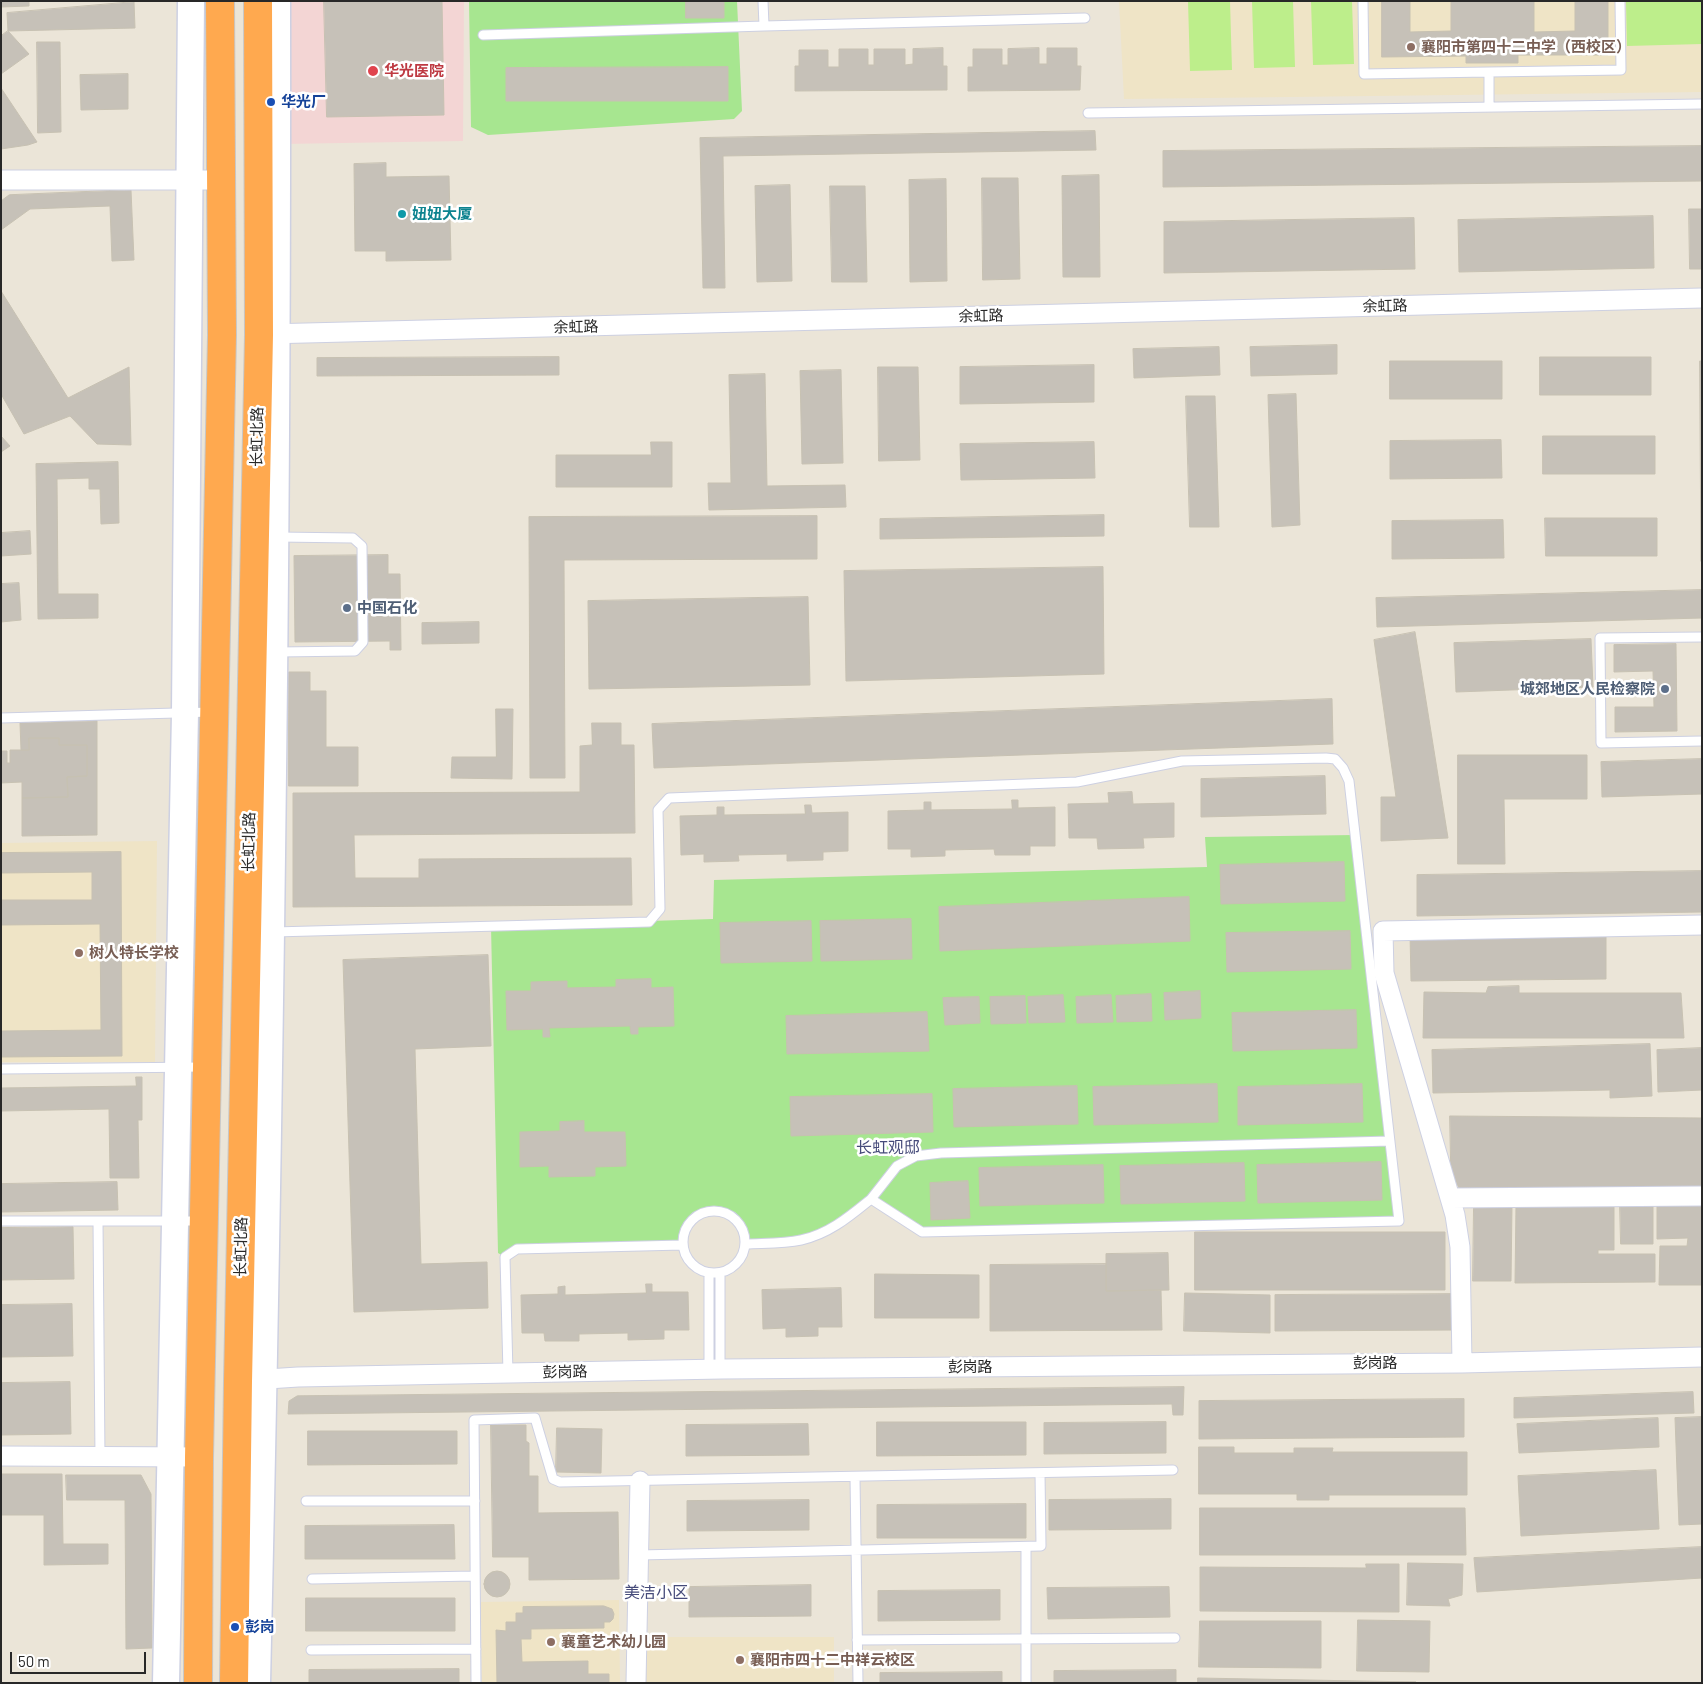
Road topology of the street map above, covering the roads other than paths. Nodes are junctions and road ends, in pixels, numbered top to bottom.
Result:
1 (192, 1) edge
2 (220, 1) edge
3 (258, 1) edge
4 (278, 1) edge
5 (763, 1) edge
6 (1363, 1) edge
7 (1620, 1) edge
8 (1085, 18) dead end
9 (764, 26) junction
10 (483, 35) dead end
11 (1489, 72) junction
12 (1702, 104) edge
13 (1489, 107) junction
14 (1088, 113) dead end
15 (1, 180) edge
16 (190, 180) junction
17 (221, 180) junction
18 (1702, 298) edge
19 (268, 334) junction
20 (276, 537) junction
21 (1702, 637) edge
22 (275, 652) junction
23 (185, 712) junction
24 (214, 712) junction
25 (1, 718) edge
26 (1702, 741) edge
27 (1702, 924) edge
28 (271, 932) junction
29 (207, 1067) junction
30 (179, 1068) junction
31 (1, 1069) edge
32 (1390, 1141) junction
33 (1702, 1196) edge
34 (1450, 1198) junction
35 (872, 1199) junction
36 (204, 1220) junction
37 (98, 1221) junction
38 (176, 1221) junction
39 (1, 1222) edge
40 (746, 1244) junction
41 (683, 1245) junction
42 (709, 1273) junction
43 (720, 1273) junction
44 (1702, 1357) edge
45 (1462, 1363) junction
46 (714, 1369) junction
47 (508, 1373) junction
48 (251, 1380) junction
49 (1, 1456) edge
50 (199, 1457) junction
51 (100, 1458) junction
52 (170, 1458) junction
53 (1173, 1470) dead end
54 (1040, 1473) junction
55 (855, 1477) junction
56 (640, 1481) junction
57 (306, 1501) dead end
58 (475, 1501) junction
59 (1026, 1547) junction
60 (856, 1550) junction
61 (639, 1555) junction
62 (475, 1576) junction
63 (312, 1579) dead end
64 (1175, 1638) dead end
65 (857, 1640) junction
66 (1026, 1640) junction
67 (476, 1649) junction
68 (311, 1650) dead end
69 (166, 1683) edge
70 (198, 1683) edge
71 (234, 1683) edge
72 (257, 1683) edge
73 (476, 1683) edge
74 (636, 1683) edge
75 (858, 1683) edge
76 (1026, 1683) edge

1 - 16 street
2 - 17 highway
3 - 19 highway, 长虹北路
4 - 19 street
5 - 9 lane
6 - 11 lane
7 - 11 lane
8 - 9 lane
9 - 10 lane
11 - 13 lane
12 - 13 lane
13 - 14 lane
15 - 16 street
16 - 17 street
16 - 23 street
17 - 24 highway
18 - 19 street, 余虹路
19 - 20 street
19 - 48 highway, 长虹北路
20 - 22 street
20 - 22 lane
21 - 26 lane
22 - 28 street
23 - 24 lane
23 - 25 lane
23 - 30 street
24 - 29 highway
27 - 34 street
28 - 32 lane
28 - 48 street
29 - 30 lane
29 - 36 highway
30 - 31 lane
30 - 38 street
32 - 35 lane
32 - 35 lane
33 - 34 street
34 - 45 street
35 - 40 lane
36 - 38 lane
36 - 50 highway
37 - 38 lane
37 - 39 lane
37 - 51 lane
38 - 52 street
40 - 41 lane
40 - 43 lane
41 - 42 lane
41 - 47 lane
42 - 43 lane
42 - 46 lane
43 - 46 lane
44 - 45 street, 彭岗路
45 - 46 street, 彭岗路
46 - 47 street, 彭岗路
47 - 48 street, 彭岗路
48 - 71 highway, 长虹北路
48 - 72 street
49 - 51 street
50 - 52 street
50 - 70 highway
51 - 52 street
52 - 69 street
53 - 54 lane
54 - 55 lane
54 - 59 lane
55 - 56 lane
55 - 60 lane
56 - 58 lane
56 - 61 street
57 - 58 lane
58 - 62 lane
59 - 60 lane
59 - 66 lane
60 - 61 lane
60 - 65 lane
61 - 74 street
62 - 63 lane
62 - 67 lane
64 - 66 lane
65 - 66 lane
65 - 75 lane
66 - 76 lane
67 - 68 lane
67 - 73 lane

